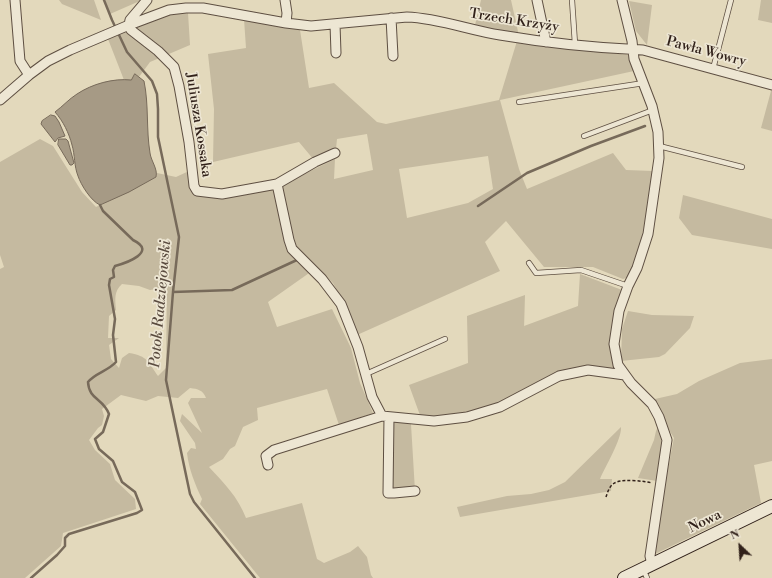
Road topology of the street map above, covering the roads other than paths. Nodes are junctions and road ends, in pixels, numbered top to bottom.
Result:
1 (14, 0) edge
2 (147, 0) edge
3 (285, 0) edge
4 (537, 0) edge
5 (572, 0) edge
6 (622, 0) edge
7 (732, 0) edge
8 (203, 4) edge
9 (391, 18) junction
10 (286, 23) junction
11 (335, 24) junction
12 (125, 26) junction
13 (546, 42) junction
14 (575, 44) junction
15 (633, 50) junction
16 (336, 53) dead end
17 (394, 56) dead end
18 (713, 69) junction
19 (29, 75) junction
20 (644, 83) junction
21 (772, 85) edge
22 (0, 100) edge
23 (520, 102) dead end
24 (653, 110) junction
25 (584, 136) dead end
26 (659, 146) junction
27 (335, 153) dead end
28 (742, 167) dead end
29 (277, 184) junction
30 (529, 263) dead end
31 (628, 286) junction
32 (445, 339) dead end
33 (366, 374) junction
34 (625, 375) junction
35 (385, 416) junction
36 (268, 465) dead end
37 (415, 491) dead end
38 (772, 506) edge
39 (647, 571) edge
40 (624, 578) edge

1 - 19 street
2 - 12 street
3 - 10 street
4 - 13 street
5 - 14 lane
6 - 15 street
7 - 18 lane
8 - 10 street, Trzech Krzyży
8 - 12 street, Trzech Krzyży
9 - 11 street, Trzech Krzyży
9 - 13 street, Trzech Krzyży
9 - 17 street
10 - 11 street, Trzech Krzyży
11 - 16 street
12 - 19 street, Trzech Krzyży
12 - 29 street, Juliusza Kossaka
13 - 14 street, Trzech Krzyży
14 - 15 street, Trzech Krzyży
15 - 18 street, Pawła Wowry
15 - 20 street
18 - 21 street, Pawła Wowry
19 - 22 street, Trzech Krzyży
20 - 23 lane
20 - 24 street
24 - 25 lane
24 - 26 street
26 - 28 lane
26 - 31 street
27 - 29 street, Juliusza Kossaka
29 - 33 street
30 - 31 lane
31 - 34 street
32 - 33 lane
33 - 35 street
34 - 35 street
34 - 39 street
35 - 36 street
35 - 37 street
38 - 39 street, Nowa
39 - 40 street, Nowa

